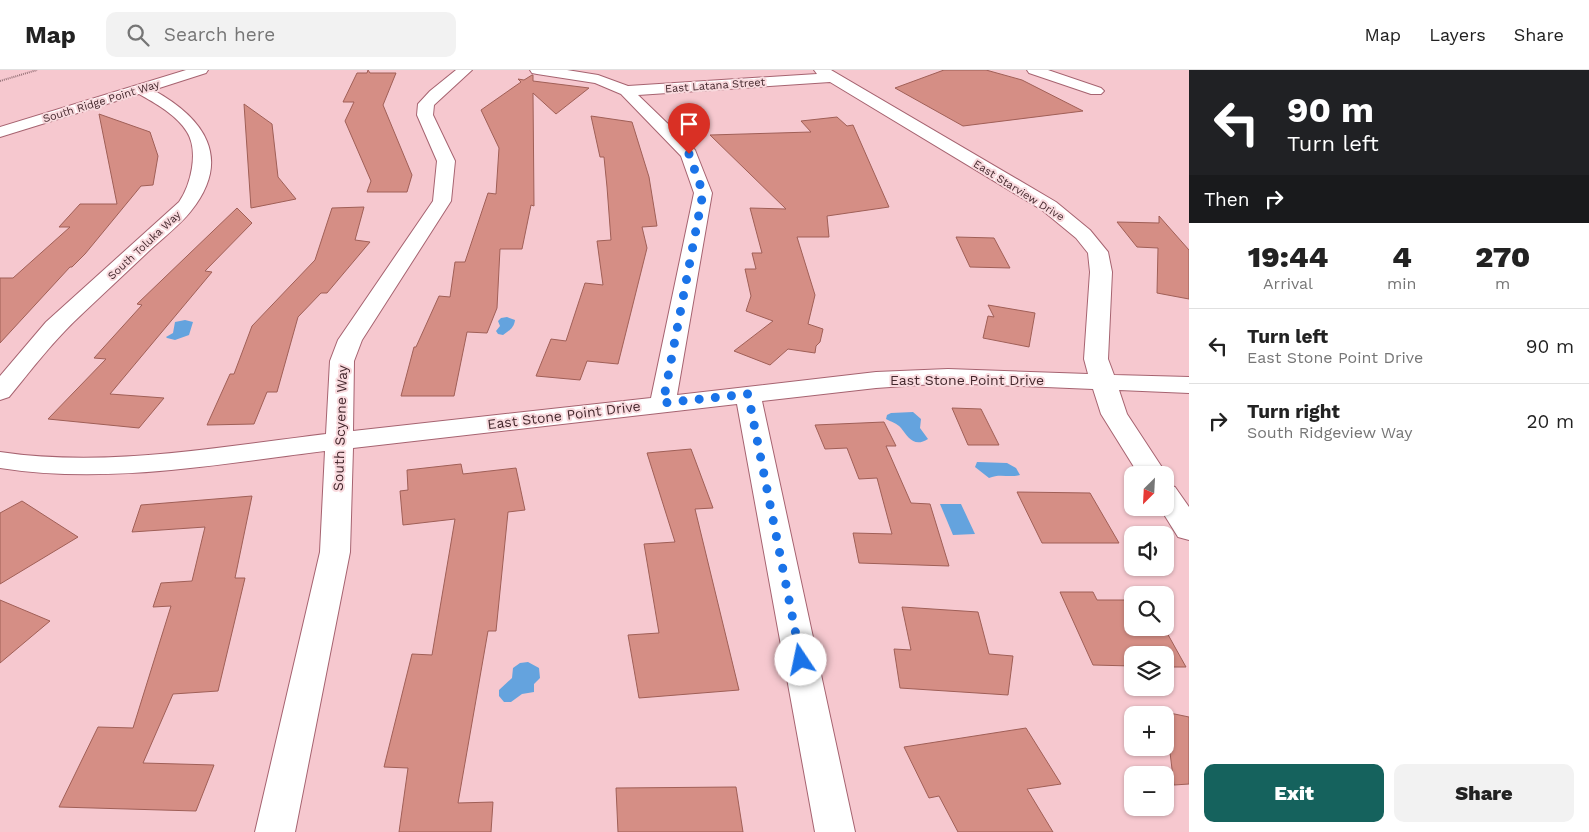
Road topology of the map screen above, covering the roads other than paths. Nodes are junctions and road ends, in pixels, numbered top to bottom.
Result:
1 (202, 70) edge
2 (465, 70) edge
3 (537, 70) edge
4 (1034, 70) edge
5 (828, 74) edge
6 (140, 89) junction
7 (626, 91) junction
8 (1096, 91) dead end
9 (0, 132) edge
10 (1103, 381) junction
11 (1189, 385) edge
12 (0, 392) edge
13 (748, 394) junction
14 (663, 403) junction
15 (339, 442) junction
16 (0, 460) edge
17 (1147, 466) edge
18 (1174, 507) edge
19 (1189, 530) edge
20 (275, 832) edge
21 (835, 832) edge

1 - 6 street, South Ridge Point Way
2 - 15 street, South Scyene Way
3 - 7 street
4 - 8 street
5 - 7 street, East Latana Street
5 - 10 street, East Starview Drive
6 - 9 street, South Ridge Point Way
6 - 12 street, South Toluka Way
7 - 14 street
10 - 11 street, East Stone Point Drive
10 - 13 street, East Stone Point Drive
10 - 17 street, East Starview Drive
13 - 14 street, East Stone Point Drive
13 - 21 street
14 - 15 street, East Stone Point Drive
15 - 16 street, East Stone Point Drive
15 - 20 street, South Scyene Way
18 - 19 street

